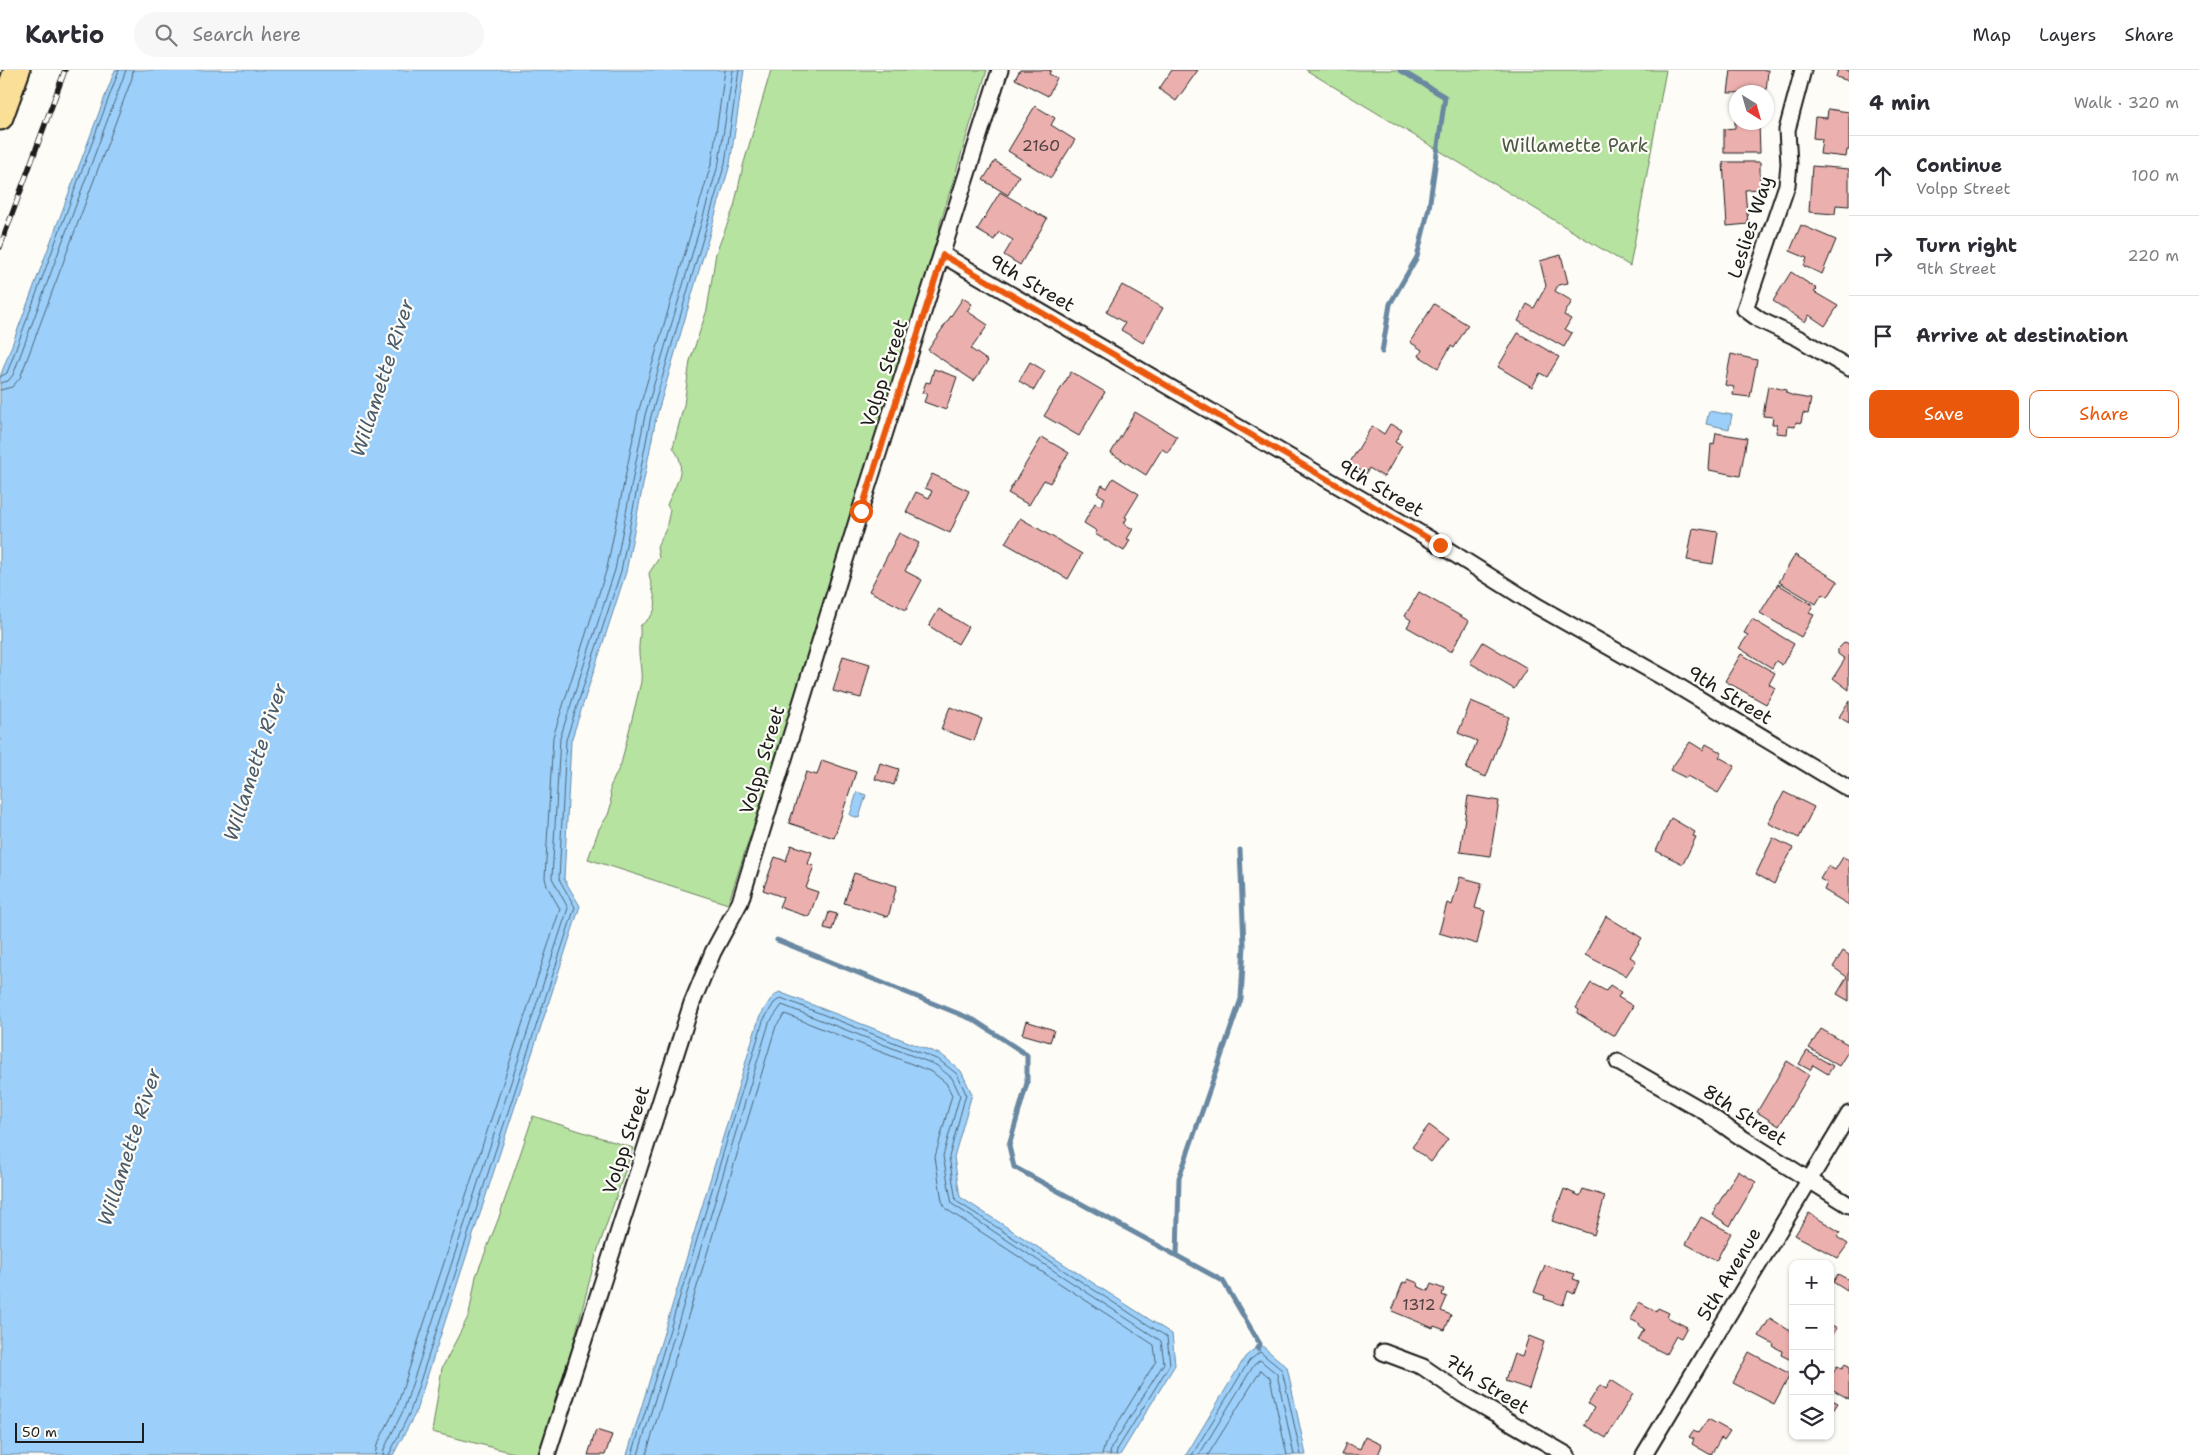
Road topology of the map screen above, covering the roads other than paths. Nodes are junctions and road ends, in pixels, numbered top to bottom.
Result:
1 (17, 70) edge
2 (1000, 70) edge
3 (1803, 70) edge
4 (0, 117) edge
5 (943, 255) junction
6 (1849, 368) edge
7 (1849, 789) edge
8 (1618, 1062) dead end
9 (1849, 1114) edge
10 (1809, 1181) junction
11 (1849, 1205) edge
12 (1383, 1352) dead end
13 (546, 1455) edge
14 (1567, 1455) edge
15 (1644, 1455) edge

1 - 4 highway
2 - 5 street, Volpp Street
3 - 6 street, Leslies Way
5 - 7 street, 9th Street
5 - 13 street, Volpp Street
8 - 10 street, 8th Street
9 - 10 street, 5th Avenue
10 - 11 street, 8th Street
10 - 15 street, 5th Avenue
12 - 14 street, 7th Street

